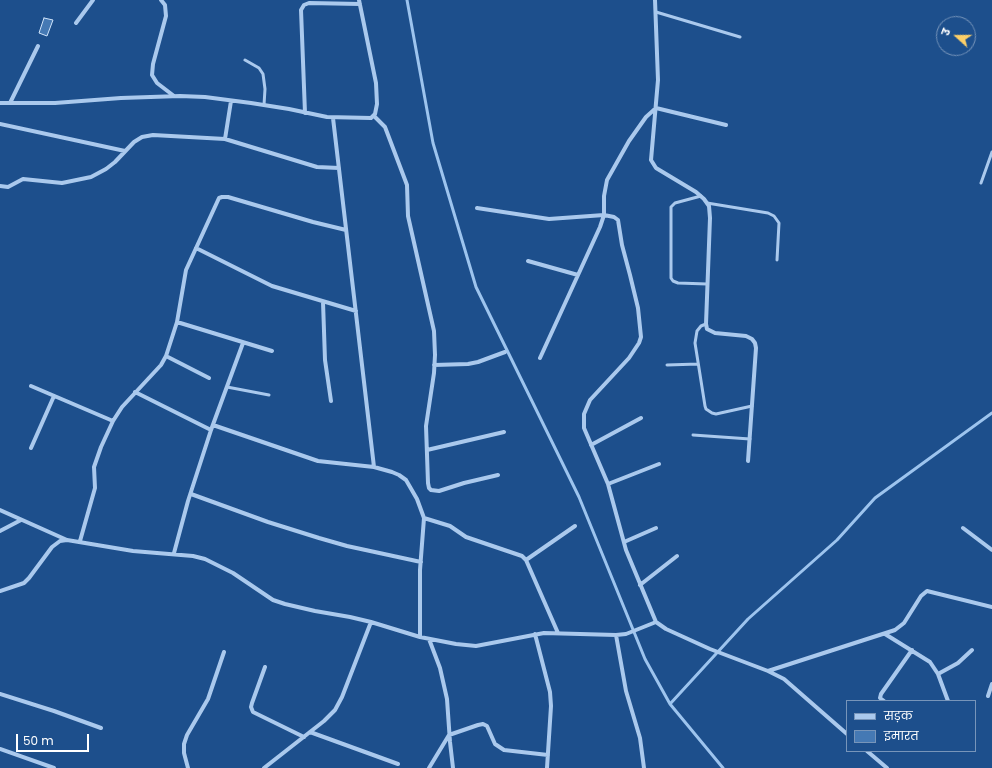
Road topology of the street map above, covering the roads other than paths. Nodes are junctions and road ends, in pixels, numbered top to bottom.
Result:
1 (93, 0) edge
2 (161, 0) edge
3 (655, 0) edge
4 (359, 2) edge
5 (656, 12) junction
6 (76, 23) dead end
7 (740, 38) dead end
8 (38, 46) dead end
9 (245, 60) dead end
10 (174, 96) junction
11 (231, 101) junction
12 (10, 103) junction
13 (1, 104) edge
14 (264, 105) junction
15 (656, 108) junction
16 (0, 110) edge
17 (306, 113) junction
18 (374, 116) junction
19 (333, 118) junction
20 (0, 124) edge
21 (726, 125) dead end
22 (226, 139) junction
23 (125, 151) junction
24 (992, 152) edge
25 (339, 168) junction
26 (981, 183) dead end
27 (0, 186) edge
28 (701, 196) junction
29 (707, 203) junction
30 (477, 208) dead end
31 (604, 214) junction
32 (346, 230) junction
33 (196, 248) junction
34 (777, 260) dead end
35 (528, 261) dead end
36 (578, 275) junction
37 (707, 284) junction
38 (323, 302) junction
39 (356, 311) junction
40 (177, 322) junction
41 (706, 324) junction
42 (243, 343) junction
43 (272, 351) dead end
44 (505, 352) dead end
45 (166, 356) junction
46 (540, 358) dead end
47 (698, 364) junction
48 (434, 365) junction
49 (667, 366) dead end
50 (209, 378) dead end
51 (31, 386) dead end
52 (226, 387) junction
53 (135, 392) junction
54 (269, 395) dead end
55 (54, 396) junction
56 (331, 401) dead end
57 (752, 406) junction
58 (640, 418) dead end
59 (113, 421) junction
60 (213, 425) junction
61 (211, 430) junction
62 (504, 432) dead end
63 (693, 435) dead end
64 (750, 439) junction
65 (591, 445) junction
66 (31, 448) dead end
67 (427, 450) junction
68 (748, 461) dead end
69 (659, 464) dead end
70 (374, 467) junction
71 (498, 475) dead end
72 (608, 484) junction
73 (191, 494) junction
74 (0, 510) edge
75 (424, 518) junction
76 (21, 520) junction
77 (575, 526) dead end
78 (656, 528) dead end
79 (963, 528) dead end
80 (0, 531) edge
81 (67, 540) junction
82 (80, 541) junction
83 (624, 542) junction
84 (992, 550) edge
85 (174, 553) junction
86 (677, 556) dead end
87 (526, 560) junction
88 (421, 562) junction
89 (640, 585) junction
90 (0, 591) edge
91 (992, 607) edge
92 (371, 622) junction
93 (656, 622) junction
94 (558, 633) junction
95 (535, 634) junction
96 (886, 634) junction
97 (616, 635) junction
98 (420, 638) junction
99 (429, 639) junction
100 (912, 650) junction
101 (972, 650) dead end
102 (224, 652) dead end
103 (265, 667) dead end
104 (768, 671) junction
105 (938, 674) junction
106 (992, 684) edge
107 (0, 694) edge
108 (988, 696) dead end
109 (883, 700) edge
110 (948, 700) edge
111 (101, 728) dead end
112 (310, 732) junction
113 (846, 733) edge
114 (449, 735) junction
115 (304, 737) junction
116 (0, 749) edge
117 (868, 752) edge
118 (548, 755) junction
119 (398, 764) dead end
120 (54, 768) edge
121 (188, 768) edge
122 (264, 768) edge
123 (429, 768) edge
124 (453, 768) edge
125 (547, 768) edge
126 (644, 768) edge
127 (887, 768) edge

1 - 6 street
2 - 10 street
3 - 5 street
4 - 17 street
4 - 18 street
5 - 7 lane
5 - 15 street
8 - 12 street
9 - 14 lane
10 - 11 street
10 - 12 street
11 - 14 street
11 - 22 street
12 - 13 street
13 - 16 street
14 - 17 street
15 - 21 street
15 - 28 street
15 - 31 street
17 - 19 street
18 - 19 street
18 - 48 street
19 - 25 street
20 - 23 street
22 - 23 street
22 - 25 street
23 - 27 street
24 - 26 lane
25 - 32 street
28 - 29 street
28 - 37 lane
29 - 34 lane
29 - 37 street
30 - 31 street
31 - 36 street
31 - 65 street
32 - 33 street
32 - 39 street
33 - 38 street
33 - 40 street
35 - 36 street
36 - 46 street
37 - 41 street
38 - 39 street
38 - 56 street
39 - 70 street
40 - 42 street
40 - 45 street
41 - 47 lane
41 - 57 street
42 - 43 street
42 - 52 street
44 - 48 street
45 - 50 street
45 - 53 street
47 - 49 lane
47 - 57 lane
48 - 67 street
51 - 55 street
52 - 54 lane
52 - 60 street
53 - 59 street
53 - 61 street
55 - 59 street
55 - 66 street
57 - 64 street
58 - 65 street
59 - 82 street
60 - 61 street
60 - 70 street
61 - 73 street
62 - 67 street
63 - 64 lane
64 - 68 street
65 - 72 street
67 - 71 street
69 - 72 street
70 - 75 street
72 - 83 street
73 - 85 street
73 - 88 street
74 - 76 street
75 - 87 street
75 - 88 street
76 - 80 street
76 - 81 street
77 - 87 street
78 - 83 street
79 - 84 street
81 - 82 street
81 - 90 street
82 - 85 street
83 - 89 street
85 - 92 street
86 - 89 street
87 - 94 street
88 - 98 street
89 - 93 street
91 - 96 street
92 - 98 street
92 - 112 street
93 - 97 street
93 - 104 street
94 - 95 street
94 - 97 street
95 - 99 street
95 - 118 street
96 - 100 street
96 - 104 street
97 - 126 street
98 - 99 street
99 - 114 street
100 - 105 street
100 - 109 street
101 - 105 street
102 - 121 street
103 - 115 street
104 - 113 street
105 - 110 street
106 - 108 street
107 - 111 street
112 - 115 street
112 - 119 street
114 - 118 street
114 - 123 street
114 - 124 street
115 - 122 street
116 - 120 street
117 - 127 street
118 - 125 street

